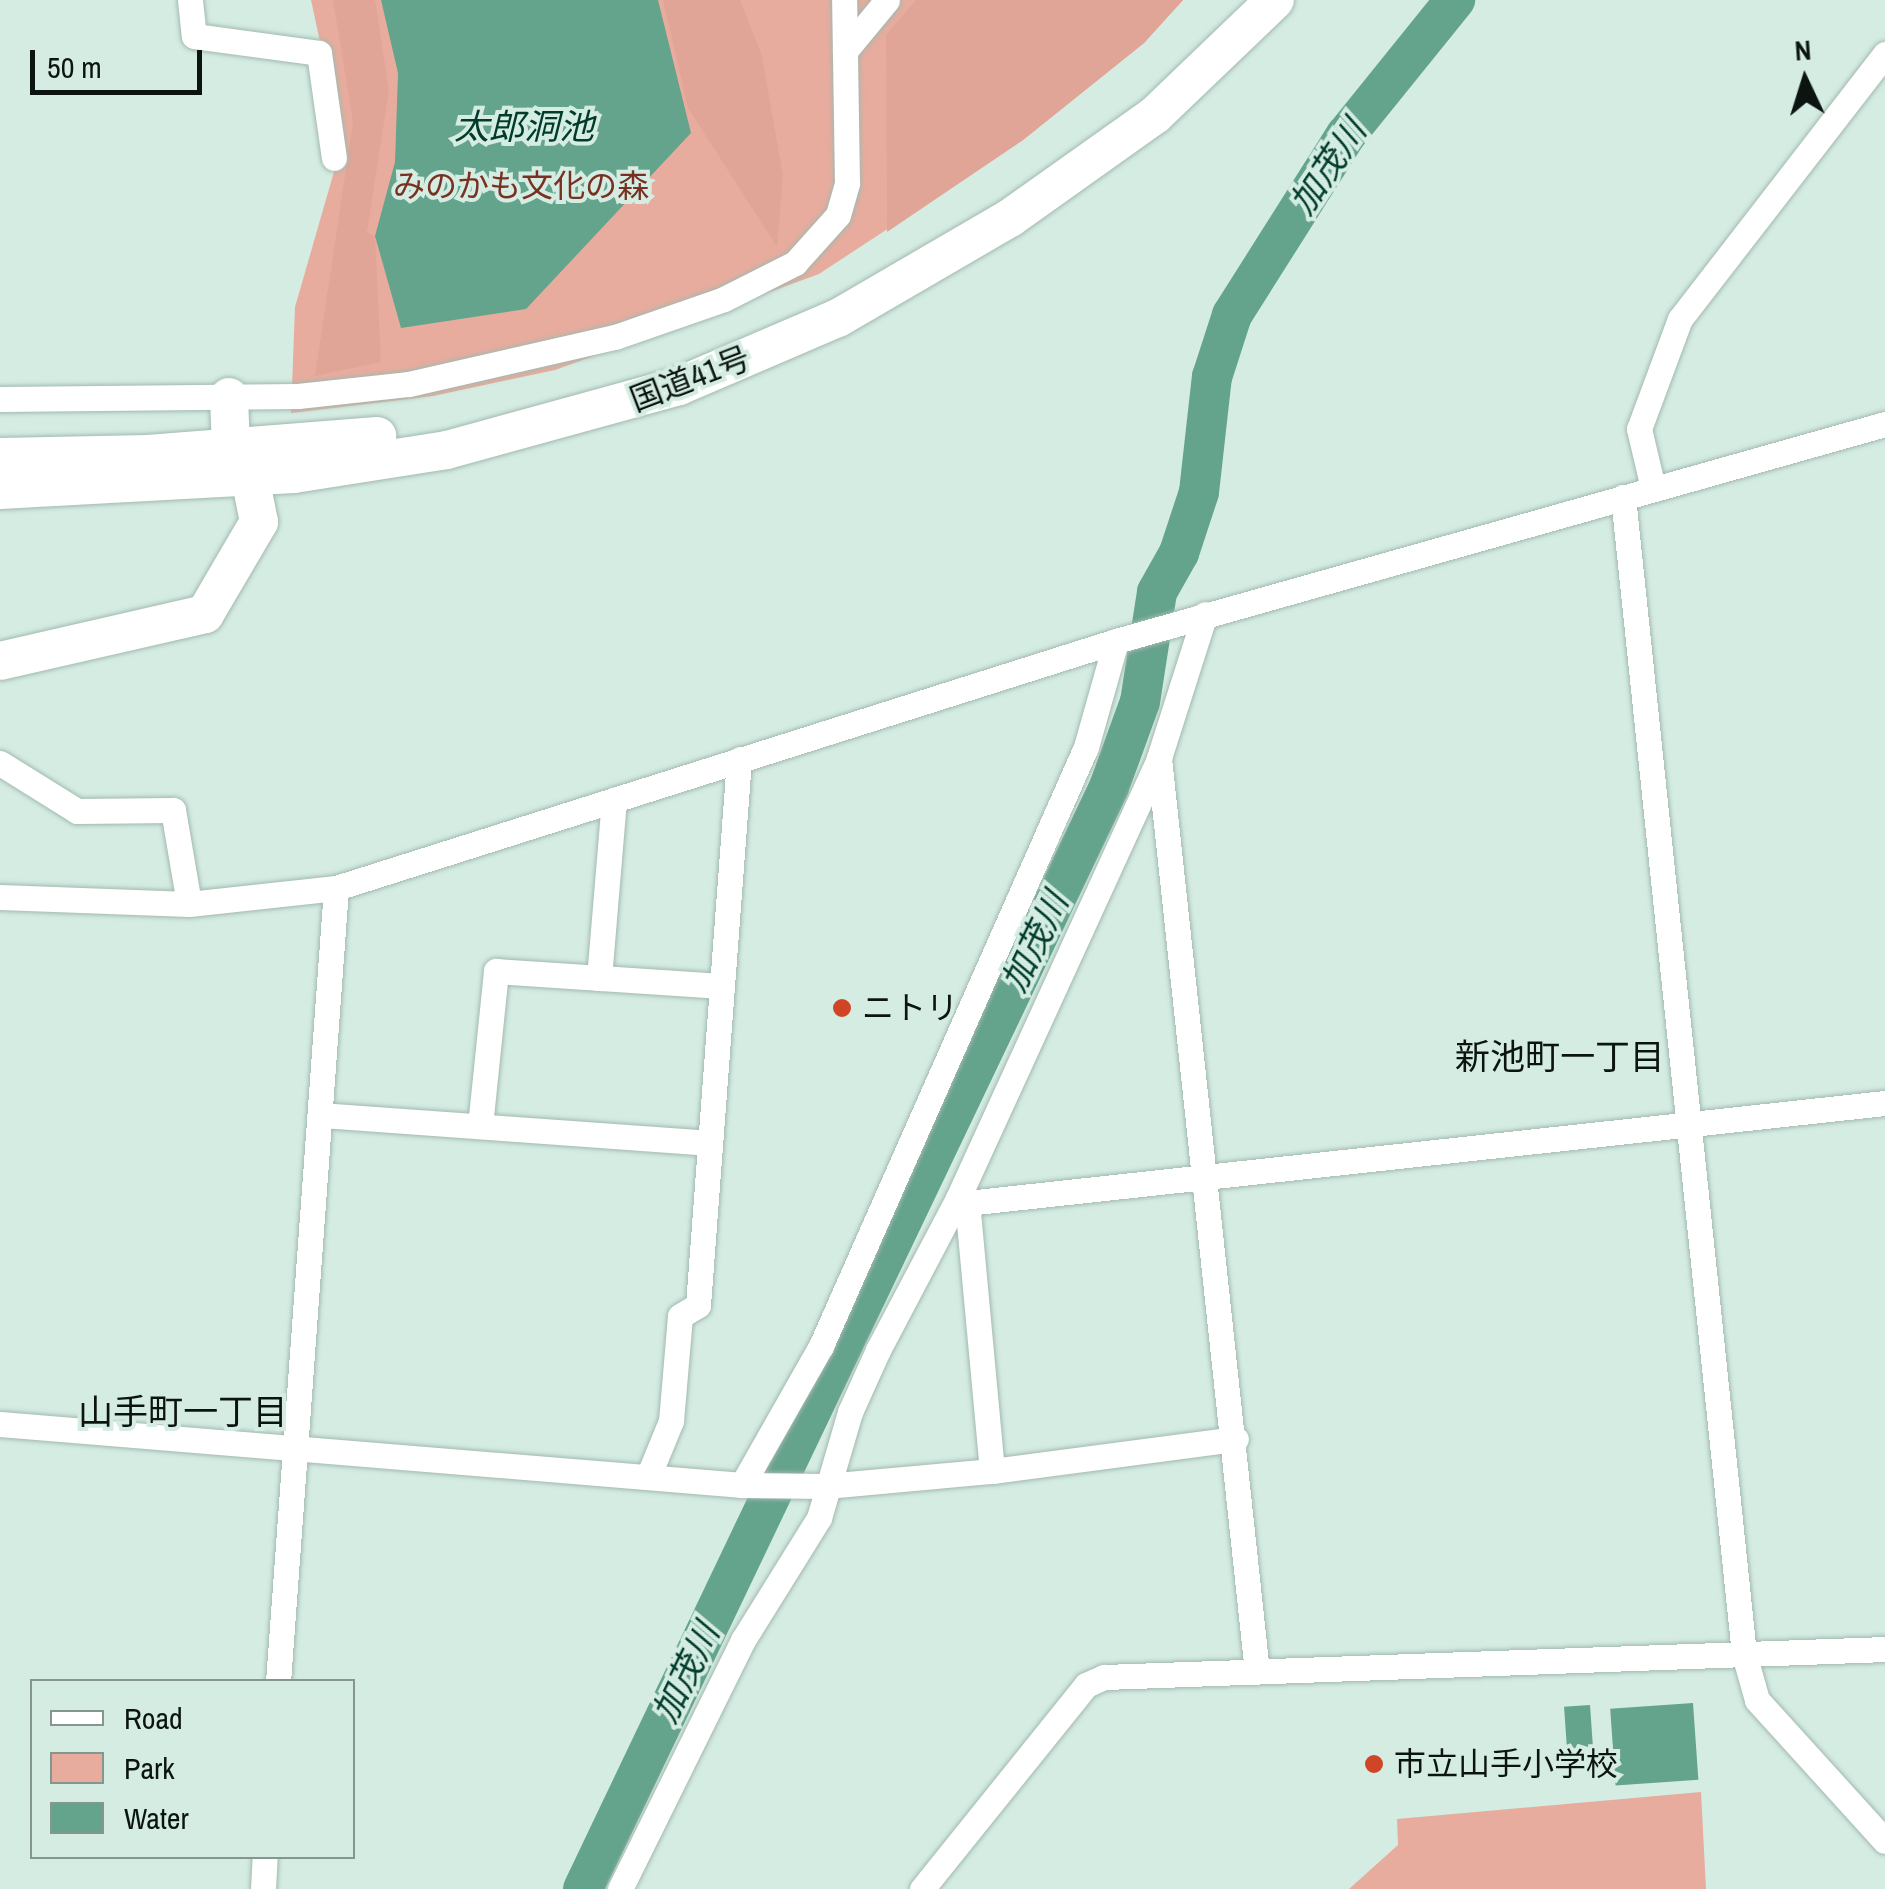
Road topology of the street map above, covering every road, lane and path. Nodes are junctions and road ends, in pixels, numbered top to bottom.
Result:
1 (190, 0) edge
2 (844, 0) edge
3 (888, 0) edge
4 (1238, 0) edge
5 (1257, 0) edge
6 (1274, 0) edge
7 (1300, 0) edge
8 (845, 51) junction
9 (1885, 54) edge
10 (1194, 82) junction
11 (1140, 106) junction
12 (334, 158) dead end
13 (229, 397) junction
14 (0, 398) edge
15 (1885, 424) edge
16 (0, 457) edge
17 (240, 463) junction
18 (1653, 488) junction
19 (0, 490) edge
20 (1623, 496) junction
21 (1206, 614) junction
22 (1116, 640) junction
23 (0, 661) edge
24 (1159, 758) junction
25 (739, 760) junction
26 (0, 763) edge
27 (614, 800) junction
28 (336, 888) junction
29 (0, 898) edge
30 (189, 904) junction
31 (599, 978) junction
32 (721, 986) junction
33 (1885, 1102) edge
34 (321, 1115) junction
35 (480, 1126) junction
36 (1686, 1126) junction
37 (709, 1142) junction
38 (1204, 1173) junction
39 (963, 1201) junction
40 (0, 1424) edge
41 (1236, 1438) junction
42 (298, 1447) junction
43 (992, 1470) junction
44 (648, 1477) junction
45 (742, 1485) junction
46 (826, 1486) junction
47 (1885, 1648) edge
48 (1744, 1654) junction
49 (1258, 1672) junction
50 (278, 1679) edge
51 (1885, 1842) edge
52 (265, 1859) edge
53 (263, 1889) edge
54 (620, 1889) edge
55 (922, 1889) edge

1 - 12 street
2 - 8 street
3 - 8 street
4 - 11 highway
5 - 11 highway, 国道41号
6 - 10 highway, 国道41号
7 - 10 highway
8 - 13 street
9 - 18 street
10 - 17 highway, 国道41号
11 - 17 highway, 国道41号
13 - 14 street
13 - 17 highway
15 - 18 street
16 - 17 highway, 国道41号
17 - 19 highway, 国道41号
17 - 23 highway
18 - 20 street
20 - 21 street
20 - 36 street
21 - 22 street
21 - 24 street
22 - 25 street
22 - 45 street
24 - 38 street
24 - 39 street
25 - 27 street
25 - 32 street
26 - 30 street
27 - 28 street
27 - 31 street
28 - 30 street
28 - 34 street
29 - 30 street
31 - 32 street
31 - 35 street
32 - 37 street
33 - 36 street
34 - 35 street
34 - 42 street
35 - 37 street
36 - 38 street
36 - 48 street
37 - 44 street
38 - 39 street
38 - 41 street
39 - 43 street
39 - 46 street
40 - 42 street
41 - 43 street
41 - 49 street
42 - 44 street
42 - 50 street
43 - 46 street
44 - 45 street
45 - 46 street
46 - 54 street
47 - 48 street
48 - 49 street
48 - 51 street
49 - 55 street
52 - 53 street

